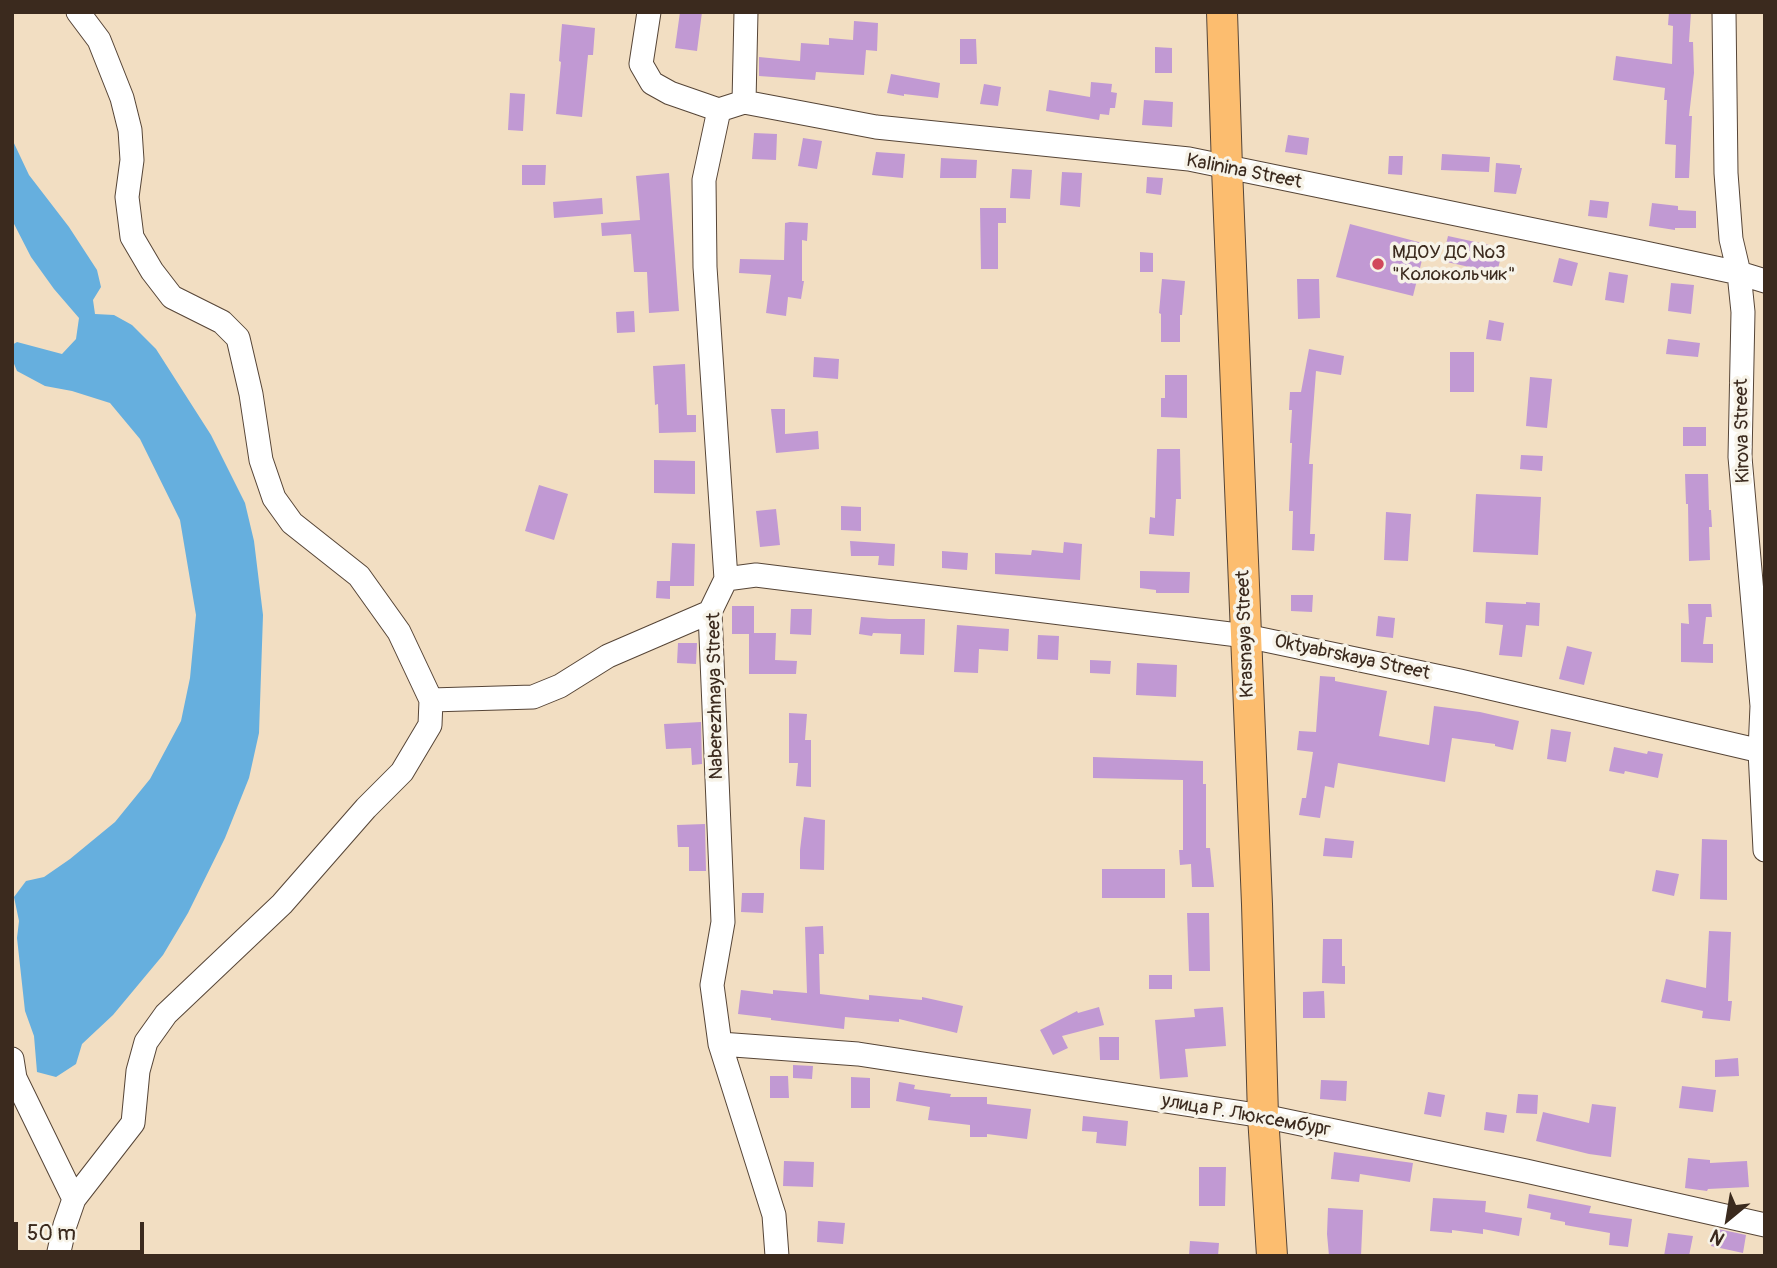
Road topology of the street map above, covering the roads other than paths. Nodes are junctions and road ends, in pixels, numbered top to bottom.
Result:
1 (78, 12) edge
2 (649, 12) edge
3 (746, 12) edge
4 (1222, 12) edge
5 (1724, 12) edge
6 (744, 103) junction
7 (719, 110) junction
8 (1227, 168) junction
9 (1739, 273) junction
10 (1765, 281) edge
11 (726, 579) junction
12 (710, 612) junction
13 (1246, 636) junction
14 (431, 700) junction
15 (1762, 752) edge
16 (1765, 850) edge
17 (720, 1044) junction
18 (12, 1059) edge
19 (1263, 1116) junction
20 (74, 1199) junction
21 (1765, 1225) edge
22 (58, 1256) edge
23 (777, 1256) edge
24 (1272, 1256) edge

1 - 14 street
2 - 7 street
3 - 6 street
4 - 8 main road, Krasnaya Street
5 - 9 street, Kirova Street
6 - 7 street, Kalinina Street
6 - 8 street, Kalinina Street
7 - 11 street, Naberezhnaya Street
8 - 9 street, Kalinina Street
8 - 13 main road, Krasnaya Street
9 - 10 street, Kalinina Street
9 - 15 street, Kirova Street
11 - 12 street, Naberezhnaya Street
11 - 13 street, Oktyabrskaya Street
12 - 14 street
12 - 17 street, Naberezhnaya Street
13 - 15 street, Oktyabrskaya Street
13 - 19 main road, Krasnaya Street
14 - 20 street
15 - 16 street, Kirova Street
17 - 19 street, улица Р. Люксембург
17 - 23 street, Naberezhnaya Street
18 - 20 street
19 - 21 street, улица Р. Люксембург
19 - 24 main road, Krasnaya Street
20 - 22 street

